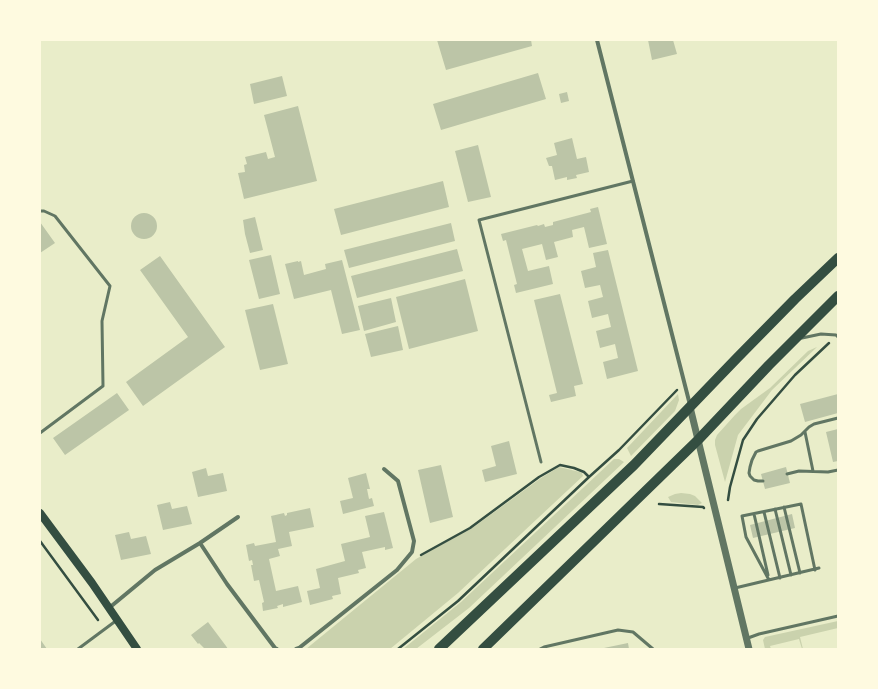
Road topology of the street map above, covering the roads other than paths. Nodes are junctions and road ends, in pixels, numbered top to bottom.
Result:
1 (597, 40) edge
2 (633, 181) junction
3 (40, 211) edge
4 (838, 258) edge
5 (838, 296) edge
6 (838, 336) edge
7 (796, 339) junction
8 (690, 407) junction
9 (838, 418) edge
10 (805, 432) junction
11 (40, 433) edge
12 (698, 440) junction
13 (541, 462) dead end
14 (384, 469) dead end
15 (838, 470) edge
16 (813, 471) junction
17 (787, 474) dead end
18 (762, 481) dead end
19 (784, 507) junction
20 (775, 509) junction
21 (764, 512) junction
22 (40, 513) edge
23 (754, 514) junction
24 (238, 517) dead end
25 (200, 543) junction
26 (819, 568) dead end
27 (815, 570) junction
28 (800, 573) junction
29 (791, 575) junction
30 (780, 578) junction
31 (769, 580) junction
32 (734, 589) junction
33 (109, 608) junction
34 (838, 616) edge
35 (117, 620) junction
36 (746, 639) junction
37 (78, 649) edge
38 (137, 649) edge
39 (277, 649) edge
40 (296, 649) edge
41 (439, 649) edge
42 (482, 649) edge
43 (540, 649) edge
44 (653, 649) edge
45 (749, 649) edge

1 - 2 street
2 - 8 street
2 - 13 lane
3 - 11 lane
4 - 8 main road
5 - 7 main road
6 - 7 lane
7 - 12 main road
8 - 12 street
8 - 41 main road
9 - 10 lane
10 - 16 lane
10 - 18 lane
12 - 32 street
12 - 42 main road
14 - 40 street
15 - 16 lane
16 - 17 lane
19 - 20 lane
19 - 27 lane
19 - 28 lane
20 - 21 lane
20 - 29 lane
21 - 23 lane
21 - 30 lane
22 - 33 main road
23 - 31 lane
23 - 31 lane
24 - 25 street
25 - 33 street
25 - 39 street
26 - 27 lane
27 - 28 lane
28 - 29 lane
29 - 30 lane
30 - 31 lane
31 - 32 lane
32 - 36 street
33 - 35 main road
34 - 36 lane
35 - 37 lane
35 - 38 main road
36 - 45 street
43 - 44 lane

